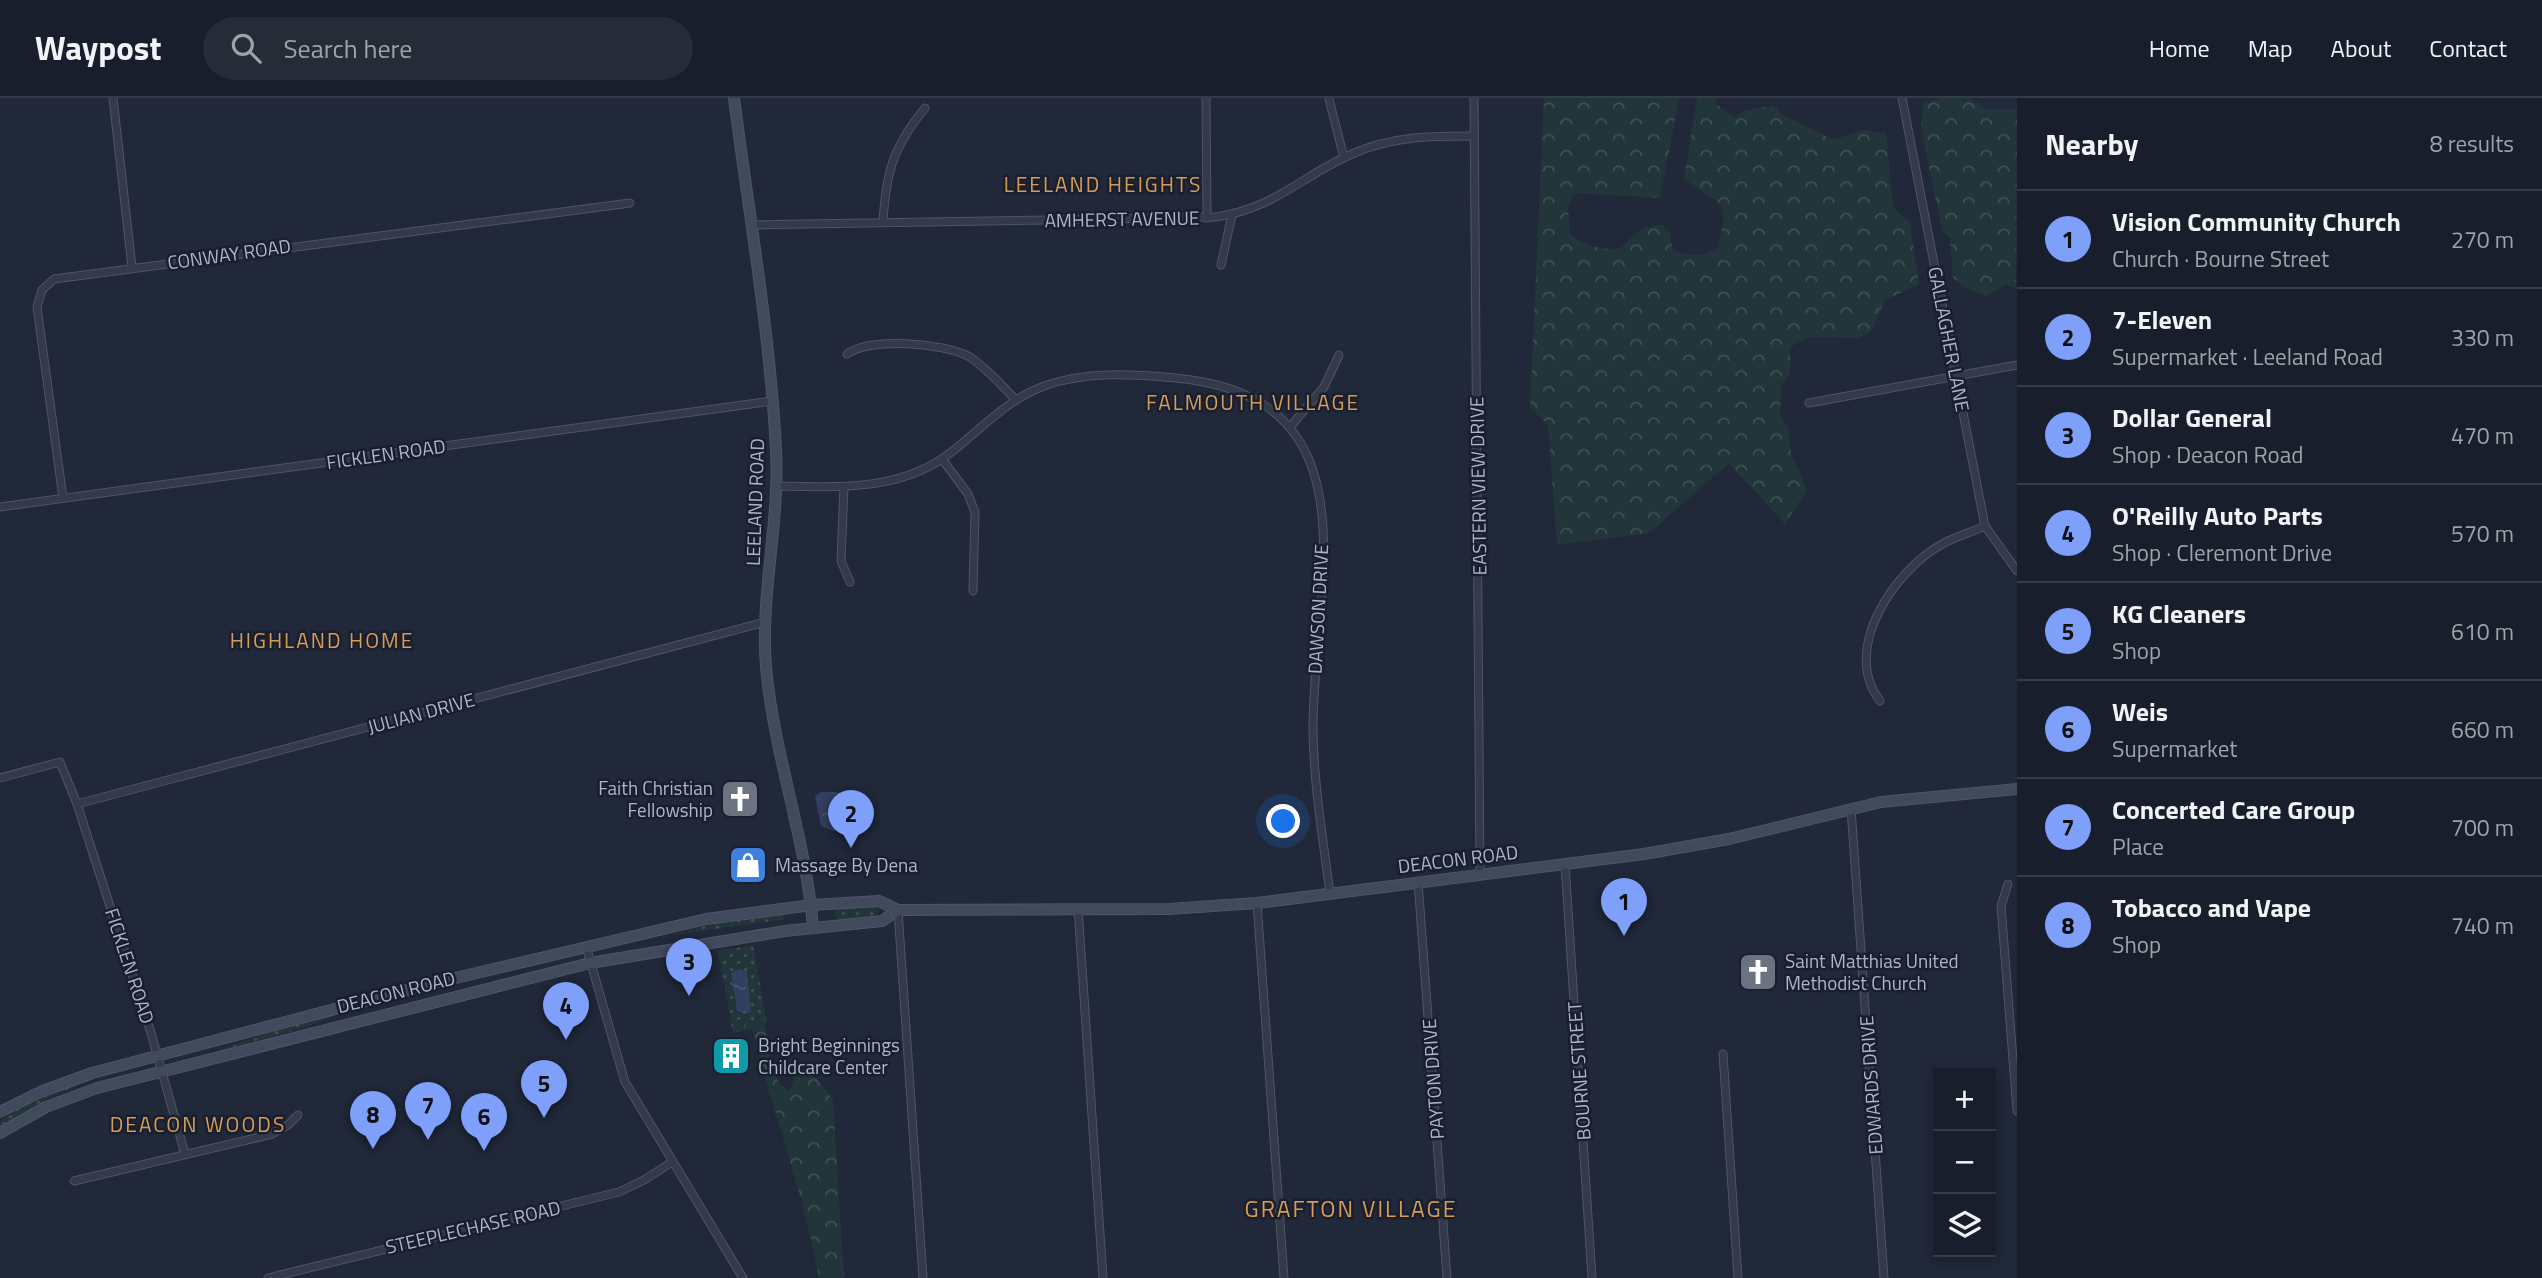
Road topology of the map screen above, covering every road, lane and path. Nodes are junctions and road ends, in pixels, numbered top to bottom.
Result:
1 (113, 98) edge
2 (734, 98) edge
3 (1206, 98) edge
4 (1474, 98) edge
5 (1902, 98) edge
6 (1329, 99) edge
7 (925, 108) dead end
8 (1474, 136) junction
9 (1344, 158) junction
10 (630, 203) dead end
11 (1232, 215) junction
12 (1207, 218) junction
13 (883, 222) junction
14 (751, 225) junction
15 (1221, 265) dead end
16 (132, 267) junction
17 (848, 354) dead end
18 (1339, 355) dead end
19 (2017, 365) edge
20 (1956, 378) junction
21 (1016, 400) junction
22 (772, 401) junction
23 (1809, 403) dead end
24 (1290, 427) junction
25 (942, 459) junction
26 (777, 486) junction
27 (844, 487) junction
28 (63, 498) junction
29 (0, 507) edge
30 (1985, 526) junction
31 (2017, 571) edge
32 (850, 582) dead end
33 (973, 591) dead end
34 (765, 622) junction
35 (1880, 701) dead end
36 (0, 778) edge
37 (2017, 789) edge
38 (77, 804) junction
39 (1851, 807) junction
40 (1565, 864) junction
41 (1480, 873) junction
42 (1418, 881) junction
43 (2008, 884) dead end
44 (1330, 894) junction
45 (1257, 903) junction
46 (812, 905) junction
47 (1078, 908) junction
48 (898, 910) junction
49 (813, 927) junction
50 (586, 946) junction
51 (590, 962) junction
52 (2013, 985) edge
53 (1723, 1054) dead end
54 (157, 1057) junction
55 (161, 1071) junction
56 (2017, 1111) edge
57 (0, 1112) edge
58 (298, 1115) dead end
59 (0, 1133) edge
60 (185, 1154) junction
61 (672, 1162) junction
62 (74, 1181) dead end
63 (268, 1278) edge
64 (743, 1278) edge
65 (923, 1278) edge
66 (1103, 1278) edge
67 (1284, 1278) edge
68 (1447, 1278) edge
69 (1592, 1278) edge
70 (1738, 1278) edge
71 (1884, 1278) edge

1 - 16 street
2 - 14 main road, LEELAND ROAD
3 - 12 street
4 - 8 street, EASTERN VIEW DRIVE
5 - 20 street, GALLAGHER LANE
6 - 9 street
7 - 13 street
8 - 9 street, AMHERST AVENUE
8 - 41 street, EASTERN VIEW DRIVE
9 - 11 street, AMHERST AVENUE
10 - 16 street, CONWAY ROAD
11 - 12 street, AMHERST AVENUE
11 - 15 street
12 - 13 street, AMHERST AVENUE
13 - 14 street, AMHERST AVENUE
14 - 22 main road, LEELAND ROAD
16 - 28 street, CONWAY ROAD
17 - 21 street
18 - 24 street
19 - 20 street
20 - 23 street
20 - 30 street, GALLAGHER LANE
21 - 24 street, DAWSON DRIVE
21 - 25 street, DAWSON DRIVE
22 - 26 main road, LEELAND ROAD
22 - 28 street, FICKLEN ROAD
24 - 44 street, DAWSON DRIVE
25 - 27 street, DAWSON DRIVE
25 - 33 street
26 - 27 street, DAWSON DRIVE
26 - 34 main road, LEELAND ROAD
27 - 32 street
28 - 29 street, FICKLEN ROAD
30 - 31 street, GALLAGHER LANE
30 - 35 street
34 - 38 street, JULIAN DRIVE
34 - 46 main road, LEELAND ROAD
36 - 38 street, FICKLEN ROAD
37 - 39 main road, DEACON ROAD
38 - 54 street, FICKLEN ROAD
39 - 40 main road, DEACON ROAD
39 - 71 street, EDWARDS DRIVE
40 - 41 main road, DEACON ROAD
40 - 69 street, BOURNE STREET
41 - 42 main road, DEACON ROAD
42 - 44 main road, DEACON ROAD
42 - 68 street, PAYTON DRIVE
43 - 52 street
44 - 45 main road, DEACON ROAD
45 - 47 main road, DEACON ROAD
45 - 67 street
46 - 48 main road, DEACON ROAD
46 - 49 main road
46 - 50 main road, DEACON ROAD
47 - 48 main road, DEACON ROAD
47 - 66 street
48 - 49 main road, DEACON ROAD
48 - 65 street
49 - 51 main road, DEACON ROAD
50 - 51 street
50 - 54 main road, DEACON ROAD
51 - 55 main road, DEACON ROAD
51 - 61 street
52 - 56 street
53 - 70 street
54 - 55 street, FICKLEN ROAD
54 - 57 main road, DEACON ROAD
55 - 59 main road, DEACON ROAD
55 - 60 street, FICKLEN ROAD
58 - 60 street
60 - 62 street
61 - 63 street, STEEPLECHASE ROAD
61 - 64 street

